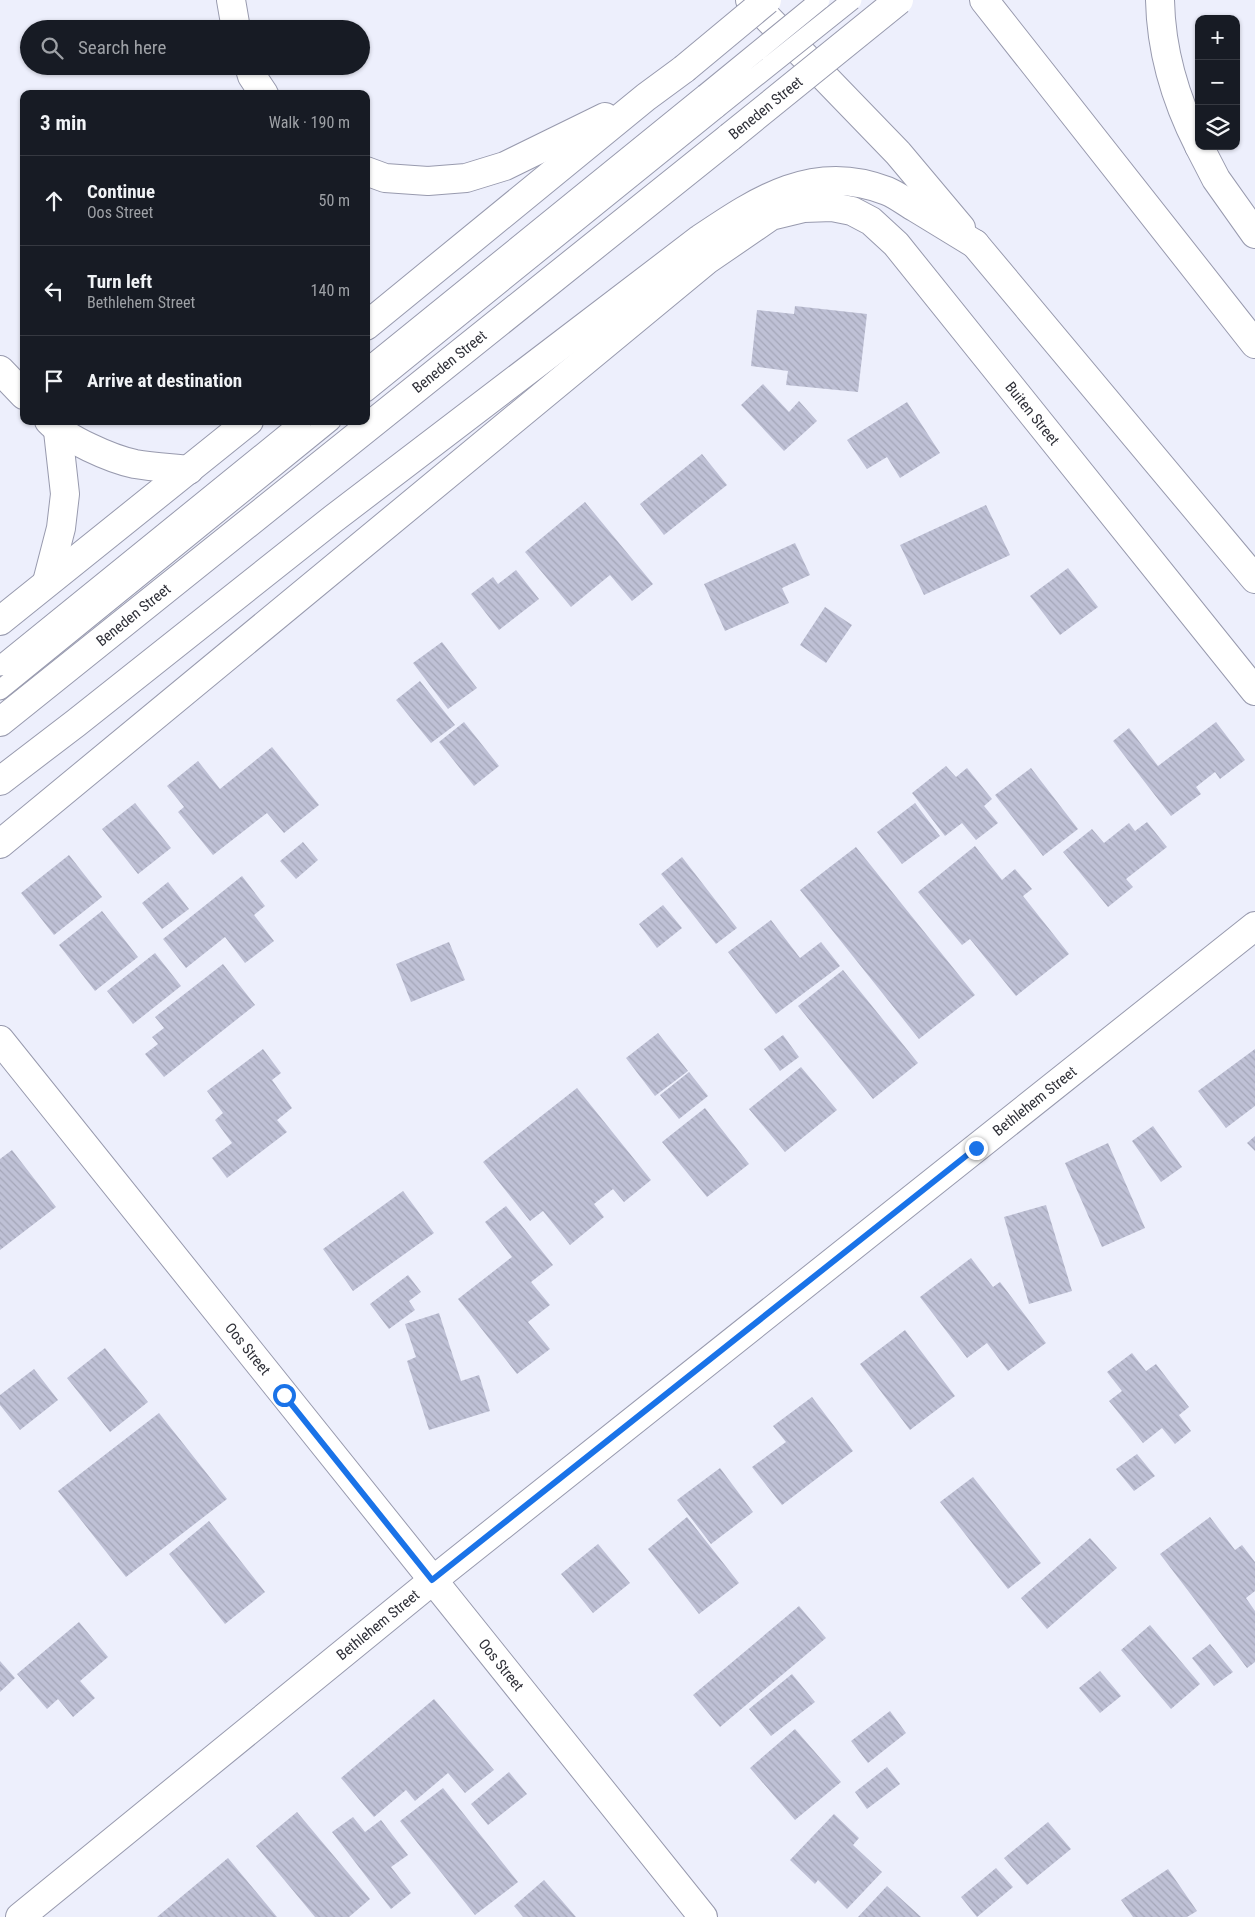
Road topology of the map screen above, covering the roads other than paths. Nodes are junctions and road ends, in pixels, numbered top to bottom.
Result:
1 (231, 0) edge
2 (750, 0) edge
3 (767, 0) edge
4 (820, 0) edge
5 (852, 0) edge
6 (899, 0) edge
7 (984, 0) edge
8 (1160, 0) edge
9 (234, 20) edge
10 (252, 75) edge
11 (261, 90) edge
12 (646, 97) junction
13 (711, 101) junction
14 (1195, 138) edge
15 (1201, 150) edge
16 (370, 172) edge
17 (1255, 234) edge
18 (975, 244) junction
19 (370, 323) edge
20 (1255, 344) edge
21 (370, 366) edge
22 (0, 370) edge
23 (370, 389) edge
24 (20, 391) edge
25 (244, 425) edge
26 (297, 425) edge
27 (326, 425) edge
28 (54, 426) edge
29 (189, 470) junction
30 (1255, 579) edge
31 (47, 582) junction
32 (0, 620) edge
33 (0, 666) edge
34 (0, 690) edge
35 (1255, 691) edge
36 (0, 722) edge
37 (0, 781) edge
38 (0, 844) edge
39 (1255, 926) edge
40 (0, 1040) edge
41 (432, 1580) junction
42 (20, 1917) edge
43 (703, 1917) edge

1 - 9 street
2 - 18 street
3 - 12 street, bridge
4 - 13 lane, bridge
5 - 13 lane, bridge
6 - 36 street, Beneden Street, bridge
7 - 20 street
8 - 14 street
10 - 11 street
12 - 16 street
12 - 19 street
13 - 21 lane
13 - 23 lane
15 - 17 street
18 - 30 street
18 - 37 street
22 - 24 street
25 - 29 street
26 - 33 lane
27 - 34 lane
28 - 29 street
28 - 31 street
29 - 31 street
31 - 32 street
35 - 38 street, Buiten Street
39 - 41 street, Bethlehem Street
40 - 41 street, Oos Street
41 - 42 street, Bethlehem Street
41 - 43 street, Oos Street

